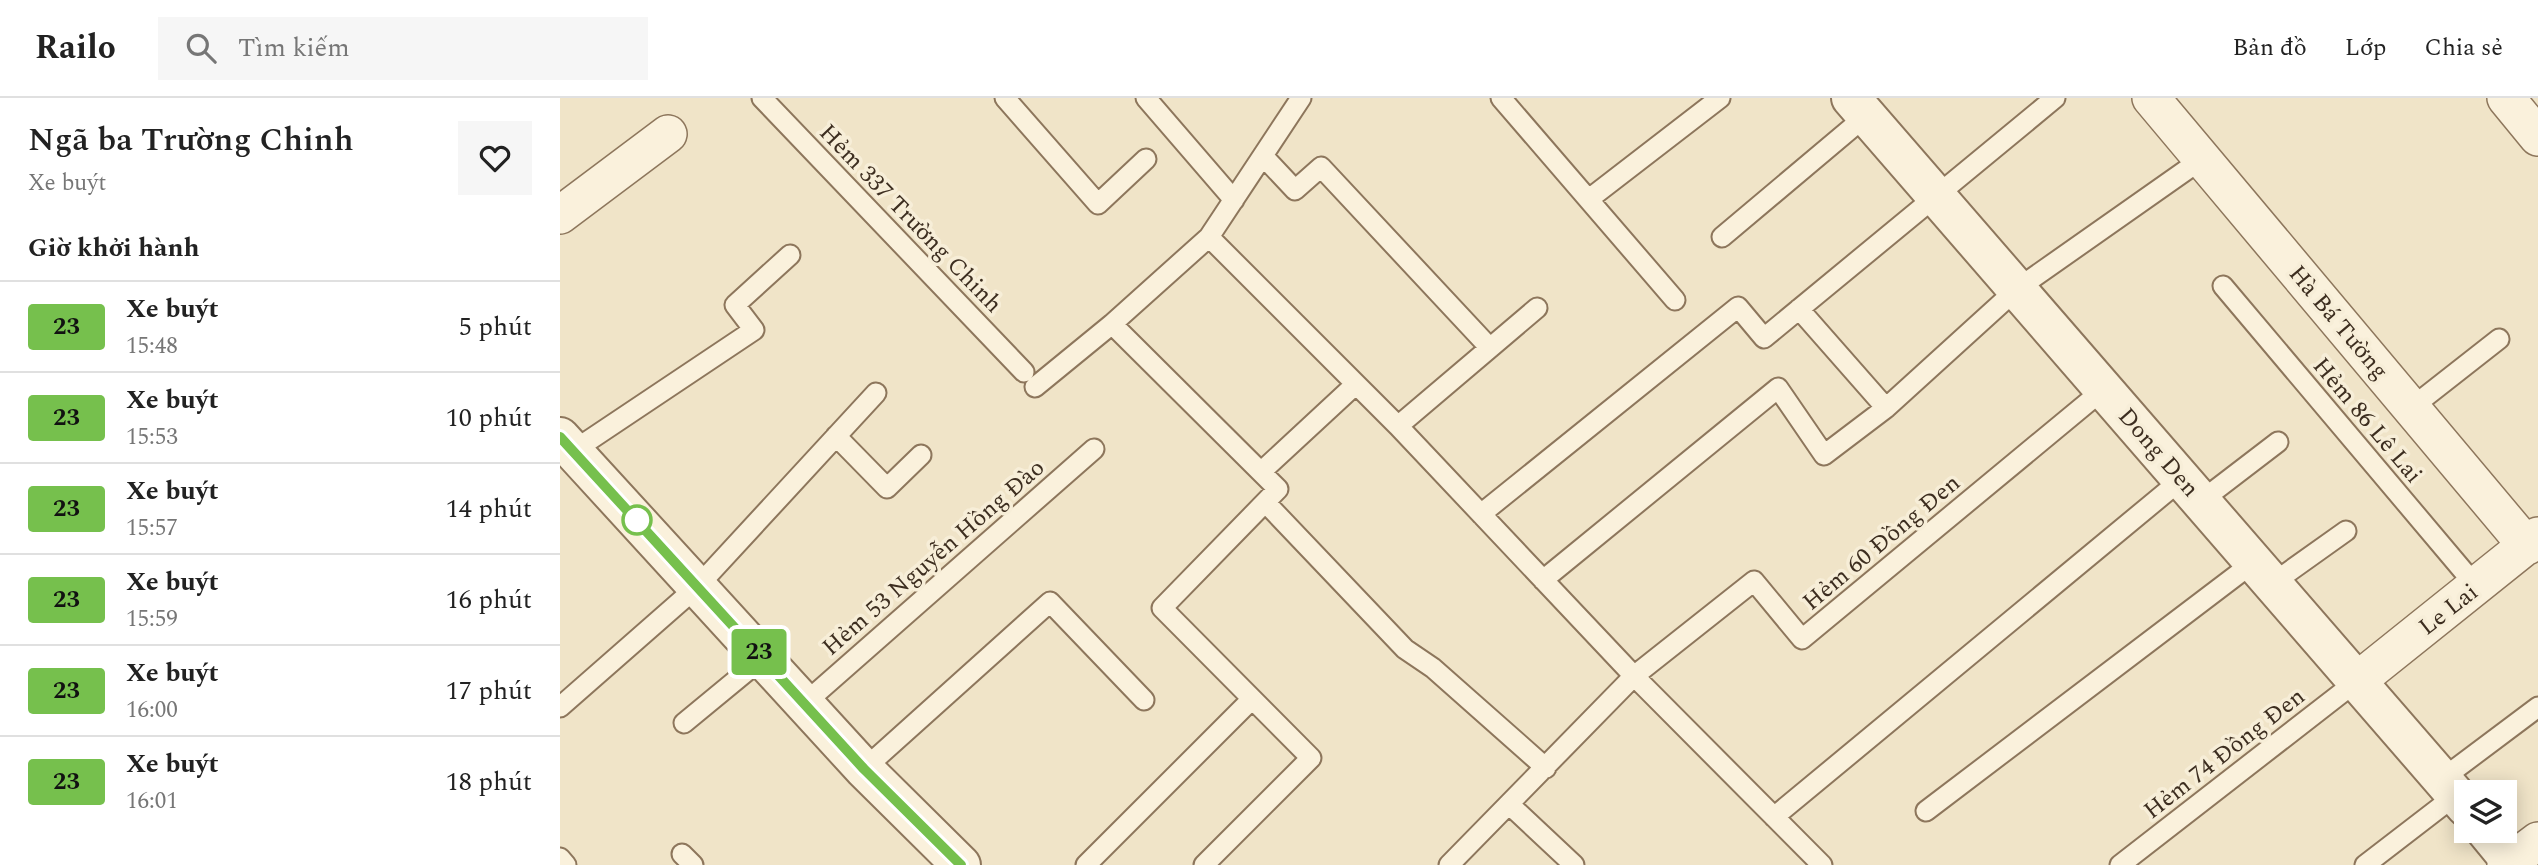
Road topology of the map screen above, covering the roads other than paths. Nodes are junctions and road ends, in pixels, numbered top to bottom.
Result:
1 (762, 98) edge
2 (1005, 98) edge
3 (1146, 98) edge
4 (1301, 98) edge
5 (1501, 98) edge
6 (1720, 98) edge
7 (2055, 98) edge
8 (2151, 98) edge
9 (2506, 98) edge
10 (1859, 107) edge
11 (668, 134) dead end
12 (2538, 137) edge
13 (1263, 156) junction
14 (1146, 159) dead end
15 (2202, 159) junction
16 (1937, 197) junction
17 (1589, 199) junction
18 (1234, 200) junction
19 (560, 215) edge
20 (1209, 237) junction
21 (1722, 237) dead end
22 (790, 255) dead end
23 (2223, 286) dead end
24 (2017, 289) junction
25 (1675, 300) dead end
26 (1538, 308) dead end
27 (1799, 309) junction
28 (1112, 324) junction
29 (2499, 339) dead end
30 (1490, 348) junction
31 (1356, 384) junction
32 (2104, 389) junction
33 (876, 393) dead end
34 (1886, 408) junction
35 (2411, 408) junction
36 (1398, 426) junction
37 (836, 436) junction
38 (2278, 442) dead end
39 (566, 444) edge
40 (1094, 449) dead end
41 (920, 455) dead end
42 (1261, 472) junction
43 (2192, 490) junction
44 (1266, 503) junction
45 (1481, 514) junction
46 (2346, 531) dead end
47 (2533, 541) edge
48 (2264, 572) junction
49 (1543, 580) junction
50 (698, 586) junction
51 (2476, 586) junction
52 (764, 657) junction
53 (1634, 676) junction
54 (2357, 681) junction
55 (1252, 699) junction
56 (1144, 700) dead end
57 (805, 703) junction
58 (560, 707) edge
59 (2538, 707) edge
60 (684, 723) dead end
61 (1546, 768) junction
62 (864, 769) junction
63 (2467, 780) edge
64 (2454, 793) edge
65 (1510, 805) junction
66 (1926, 811) dead end
67 (1774, 817) junction
68 (2500, 843) edge
69 (560, 858) edge
70 (2518, 858) edge
71 (958, 864) edge
72 (566, 865) edge
73 (1086, 865) edge
74 (1204, 865) edge
75 (1448, 865) edge
76 (1574, 865) edge
77 (1822, 865) edge
78 (2120, 865) edge
79 (2365, 865) edge

1 - 28 lane, Hẻm 337 Trường Chinh
2 - 14 lane
3 - 18 lane
4 - 13 lane
5 - 17 lane
6 - 17 lane
7 - 16 lane
8 - 15 street, Hà Bá Tường
9 - 12 street
10 - 16 street, Dong Den
10 - 21 lane
11 - 19 street
13 - 18 lane
13 - 30 lane
15 - 24 lane
15 - 35 street, Hà Bá Tường
16 - 24 street, Dong Den
16 - 27 lane
17 - 25 lane
18 - 20 lane
20 - 28 lane
20 - 31 lane
22 - 39 lane
23 - 51 lane, Hẻm 86 Lê Lai
24 - 32 street, Dong Den
24 - 34 lane
26 - 30 lane
27 - 34 lane
27 - 45 lane
28 - 42 lane
29 - 35 lane
30 - 36 lane
31 - 36 lane
31 - 42 lane
32 - 43 street, Dong Den
32 - 53 lane, Hẻm 60 Đồng Đen
33 - 37 lane
34 - 49 lane
35 - 47 street, Hà Bá Tường
36 - 45 lane
37 - 41 lane
37 - 50 lane
38 - 43 lane
39 - 50 street
40 - 57 lane, Hẻm 53 Nguyễn Hồng Đào
42 - 44 lane
43 - 48 street, Dong Den
43 - 67 lane
44 - 55 lane
44 - 61 lane
45 - 49 lane
46 - 48 lane
47 - 51 street, Le Lai
48 - 54 street, Dong Den
48 - 66 lane
49 - 53 lane
50 - 52 street
50 - 58 lane
51 - 54 street, Le Lai
52 - 57 street
52 - 60 lane
53 - 61 lane
53 - 67 lane
54 - 64 street, Dong Den
54 - 78 lane, Hẻm 74 Đồng Đen
55 - 73 lane
55 - 74 lane
56 - 62 lane
57 - 62 street
59 - 63 lane
61 - 65 lane
62 - 71 street
64 - 79 lane
65 - 75 lane
65 - 76 lane
67 - 77 lane
68 - 70 street
69 - 72 lane

